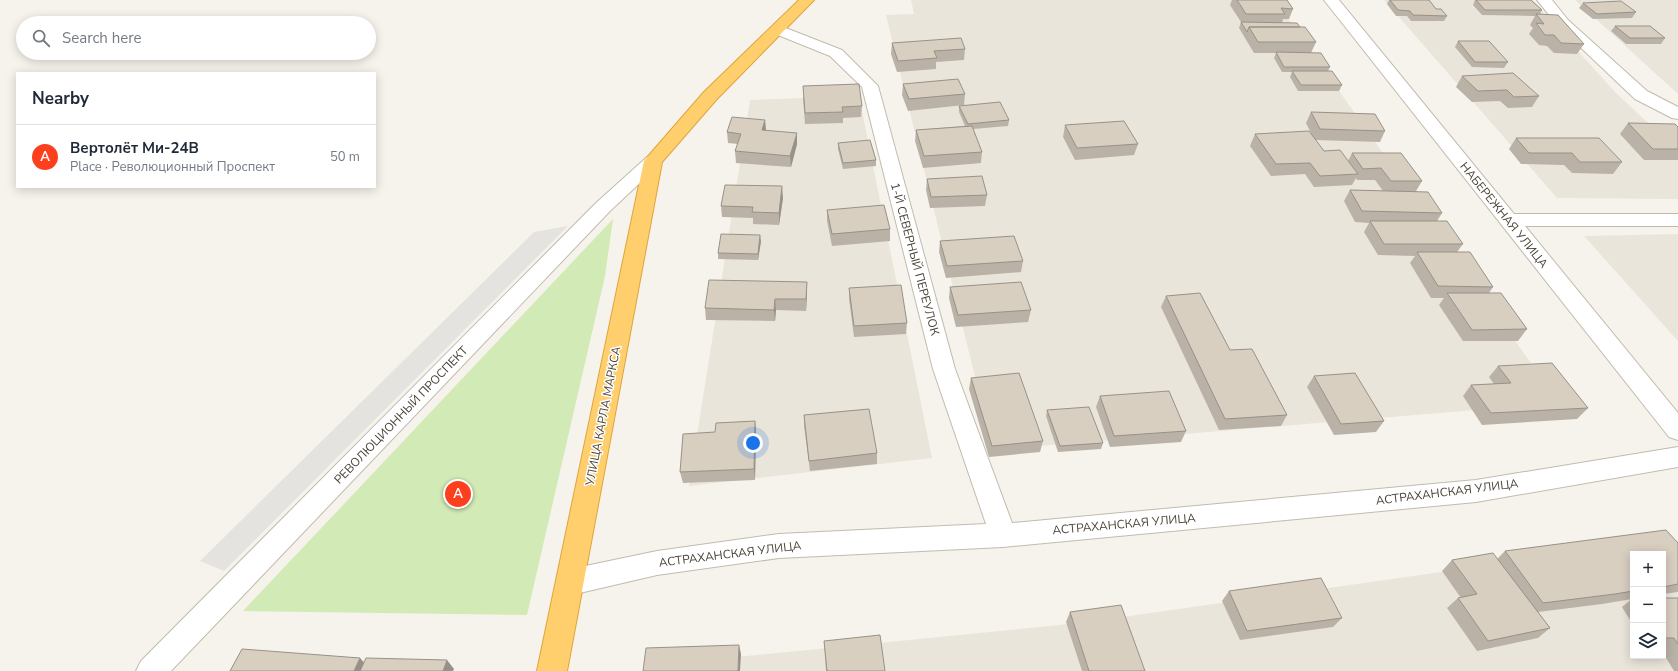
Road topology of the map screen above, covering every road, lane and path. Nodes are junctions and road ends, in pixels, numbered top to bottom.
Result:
1 (807, 0) edge
2 (1331, 0) edge
3 (1544, 0) edge
4 (778, 30) junction
5 (1678, 114) edge
6 (653, 160) junction
7 (1508, 220) junction
8 (1678, 220) edge
9 (1678, 430) edge
10 (1678, 457) edge
11 (1003, 535) junction
12 (570, 582) junction
13 (151, 671) edge
14 (552, 671) edge

1 - 4 highway
2 - 7 street, НАБЕРЕЖНАЯ УЛИЦА
3 - 5 street
4 - 6 highway
4 - 11 street, 1-Й СЕВЕРНЫЙ ПЕРЕУЛОК
6 - 12 highway, УЛИЦА КАРЛА МАРКСА
6 - 13 street, РЕВОЛЮЦИОННЫЙ ПРОСПЕКТ
7 - 8 street
7 - 9 street, НАБЕРЕЖНАЯ УЛИЦА
10 - 11 street, АСТРАХАНСКАЯ УЛИЦА
11 - 12 street, АСТРАХАНСКАЯ УЛИЦА
12 - 14 highway, УЛИЦА КАРЛА МАРКСА

